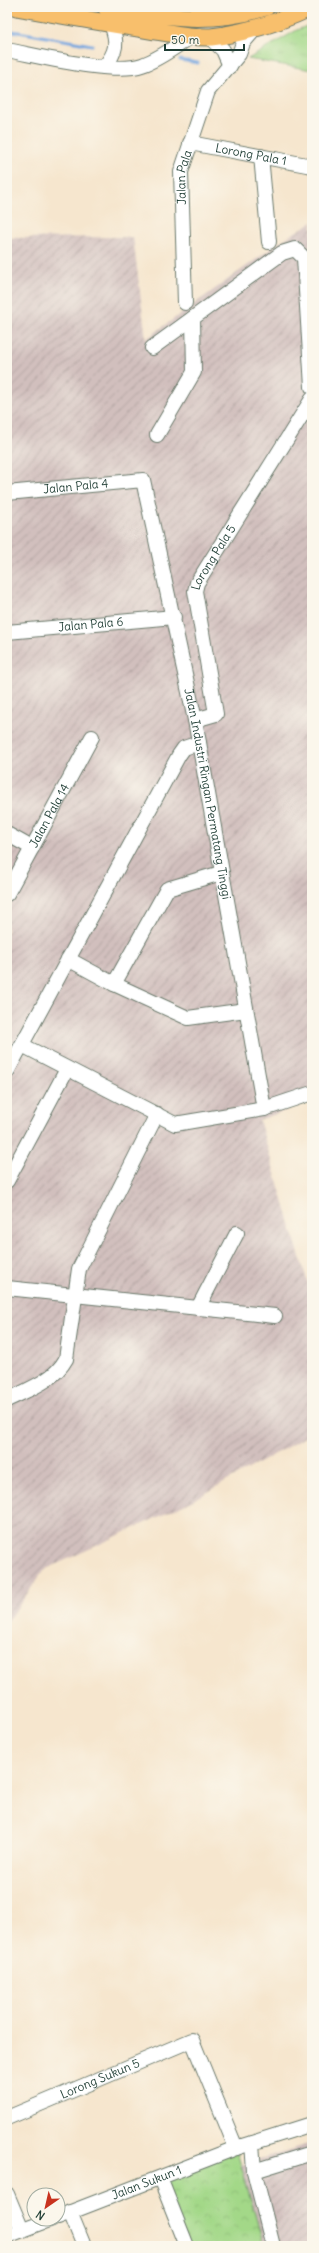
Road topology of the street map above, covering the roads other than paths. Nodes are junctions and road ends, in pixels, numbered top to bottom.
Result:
1 (16, 7) edge
2 (106, 7) edge
3 (152, 7) edge
4 (266, 7) edge
5 (312, 7) edge
6 (211, 18) junction
7 (111, 24) junction
8 (255, 29) junction
9 (192, 36) junction
10 (210, 37) junction
11 (7, 50) edge
12 (230, 66) junction
13 (104, 67) junction
14 (190, 142) junction
15 (261, 156) junction
16 (312, 166) edge
17 (270, 242) dead end
18 (185, 302) dead end
19 (193, 318) junction
20 (152, 348) dead end
21 (312, 387) edge
22 (312, 399) edge
23 (157, 436) dead end
24 (144, 480) joint
25 (7, 493) edge
26 (174, 617) junction
27 (7, 632) edge
28 (195, 720) junction
29 (92, 737) dead end
30 (199, 743) junction
31 (7, 834) edge
32 (32, 848) junction
33 (221, 874) junction
34 (7, 894) edge
35 (68, 959) junction
36 (114, 984) junction
37 (246, 1010) junction
38 (22, 1045) junction
39 (67, 1068) junction
40 (7, 1072) edge
41 (312, 1093) edge
42 (264, 1109) junction
43 (156, 1114) junction
44 (7, 1181) edge
45 (238, 1233) dead end
46 (7, 1288) edge
47 (74, 1294) junction
48 (198, 1308) junction
49 (275, 1316) dead end
50 (7, 1400) edge
51 (7, 2118) edge
52 (312, 2124) edge
53 (252, 2143) junction
54 (236, 2148) junction
55 (312, 2153) edge
56 (254, 2171) junction
57 (160, 2178) junction
58 (7, 2194) edge
59 (66, 2213) edge
60 (66, 2217) edge
61 (30, 2227) edge
62 (22, 2230) junction
63 (7, 2236) edge
64 (84, 2246) edge
65 (187, 2246) edge
66 (273, 2246) edge

1 - 7 main road
2 - 6 main road
3 - 6 street
4 - 6 main road
5 - 8 main road
7 - 9 main road
7 - 13 street
8 - 10 main road
8 - 12 street, Jalan Pala
9 - 10 main road
9 - 13 street
10 - 12 street
11 - 13 street
12 - 14 street, Jalan Pala
14 - 15 street, Lorong Pala 1
14 - 18 street, Jalan Pala
15 - 16 street, Lorong Pala 1
15 - 17 street
19 - 20 street
19 - 21 street
19 - 23 street
22 - 28 street, Lorong Pala 5
24 - 25 street, Jalan Pala 4
24 - 26 street, Jalan Industri Ringan Permatang Tinggi
26 - 27 street, Jalan Pala 6
26 - 28 street, Jalan Industri Ringan Permatang Tinggi
28 - 30 street, Jalan Industri Ringan Permatang Tinggi
29 - 32 street, Jalan Pala 14
30 - 33 street, Jalan Industri Ringan Permatang Tinggi
30 - 35 street
31 - 32 street
32 - 34 street, Jalan Pala 14
33 - 36 street
33 - 37 street, Jalan Industri Ringan Permatang Tinggi
35 - 36 street
35 - 38 street
36 - 37 street
37 - 42 street, Jalan Industri Ringan Permatang Tinggi
38 - 39 street
38 - 40 street
39 - 43 street
39 - 44 street
41 - 42 street
42 - 43 street
43 - 47 street
45 - 48 street
46 - 47 street
47 - 48 street
47 - 50 street
48 - 49 street
51 - 54 street, Lorong Sukun 5
52 - 53 street, Jalan Sukun 1
53 - 54 street, Jalan Sukun 1
53 - 56 street
54 - 57 street, Jalan Sukun 1
55 - 56 street
56 - 66 street
57 - 59 street, Jalan Sukun 1
57 - 65 street
58 - 62 street
60 - 64 street
61 - 62 street
62 - 63 street

